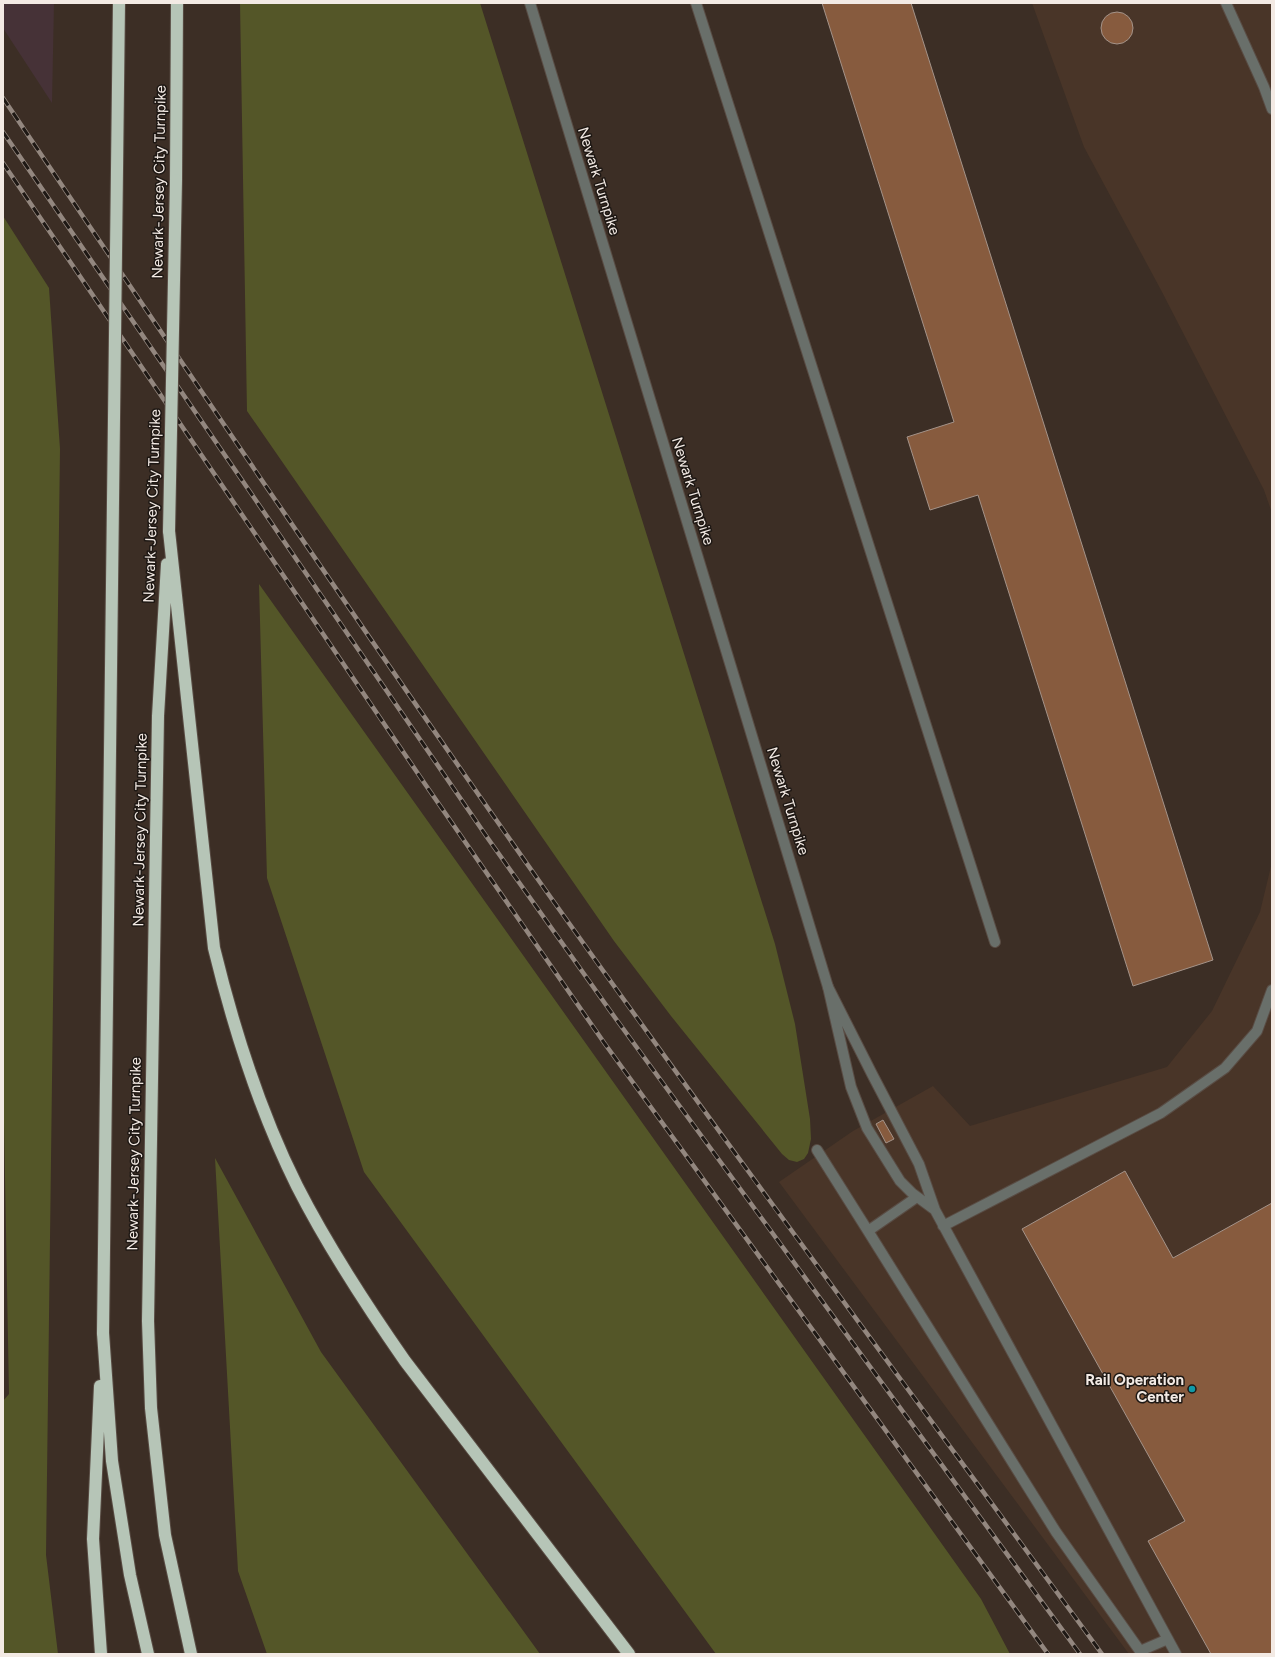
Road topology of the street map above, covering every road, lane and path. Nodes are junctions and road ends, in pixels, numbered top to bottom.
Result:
1 (119, 3) edge
2 (177, 3) edge
3 (530, 3) edge
4 (696, 3) edge
5 (1226, 3) edge
6 (1272, 109) edge
7 (169, 531) junction
8 (995, 942) dead end
9 (828, 987) junction
10 (1272, 990) edge
11 (817, 1150) dead end
12 (917, 1198) junction
13 (935, 1210) junction
14 (943, 1226) junction
15 (868, 1231) junction
16 (103, 1333) junction
17 (1168, 1639) junction
18 (101, 1654) edge
19 (148, 1654) edge
20 (191, 1654) edge
21 (629, 1654) edge
22 (1176, 1654) edge

1 - 16 highway, Newark-Jersey City Turnpike, bridge
2 - 7 highway, Newark-Jersey City Turnpike, bridge
3 - 9 street, Newark Turnpike
4 - 8 street
5 - 6 street
7 - 20 highway, Newark-Jersey City Turnpike
7 - 21 highway
9 - 12 street
9 - 13 street
10 - 14 street
11 - 15 street
12 - 13 street
12 - 15 street
13 - 14 street
14 - 17 street
15 - 17 street
16 - 18 highway
16 - 19 highway, Newark-Jersey City Turnpike
17 - 22 street

